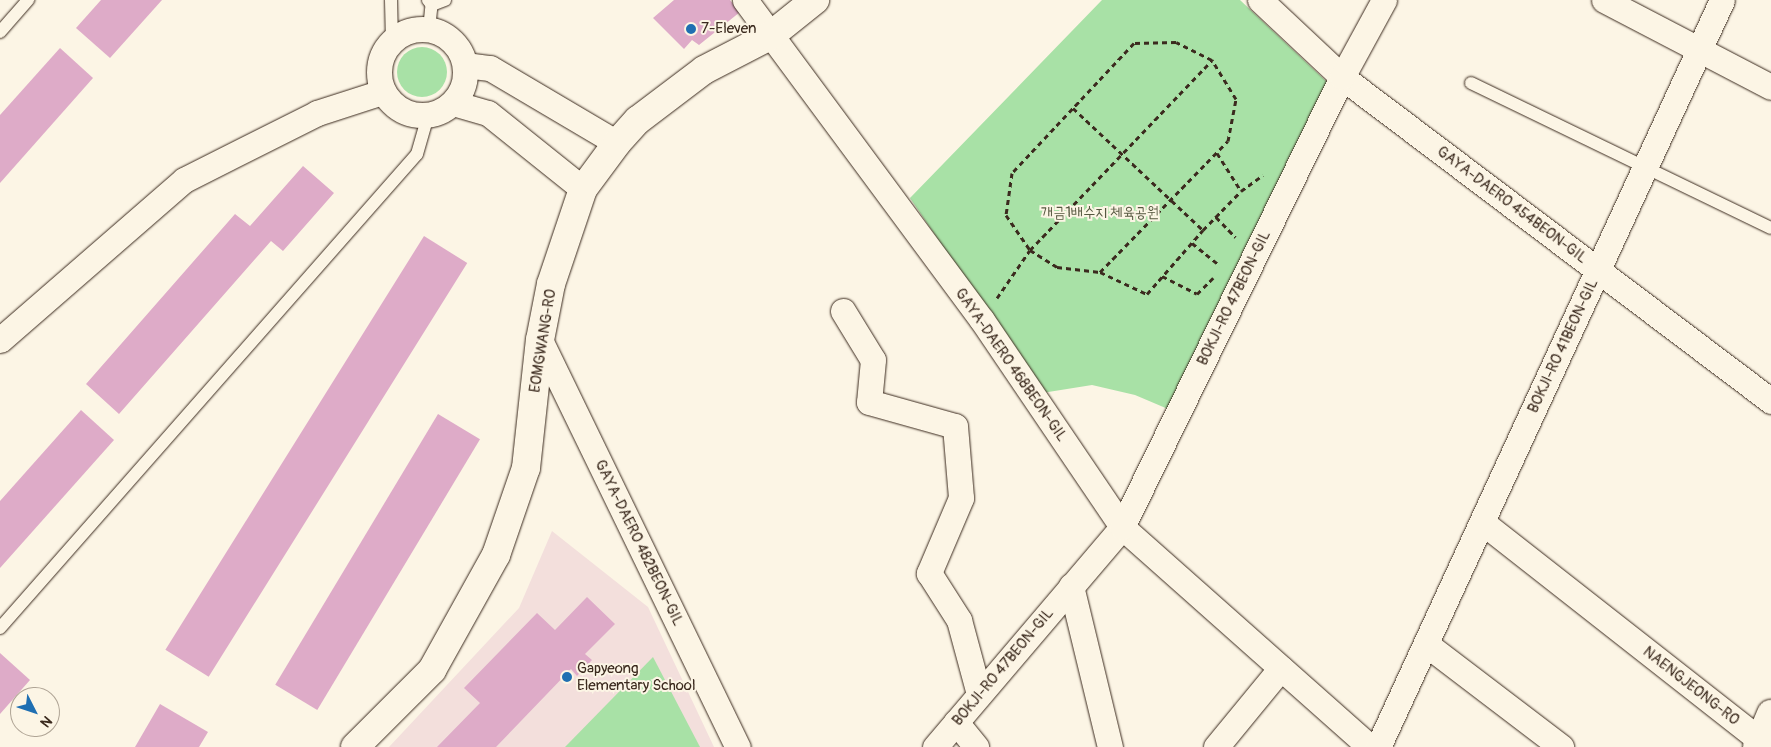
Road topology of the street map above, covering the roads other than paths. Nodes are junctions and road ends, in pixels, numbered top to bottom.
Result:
1 (28, 0) edge
2 (390, 0) edge
3 (445, 0) edge
4 (745, 0) edge
5 (815, 0) edge
6 (1260, 0) edge
7 (1384, 0) edge
8 (1604, 0) edge
9 (1722, 0) edge
10 (430, 9) edge
11 (0, 32) edge
12 (770, 36) junction
13 (392, 40) junction
14 (1699, 52) junction
15 (464, 65) junction
16 (1342, 77) junction
17 (1471, 83) dead end
18 (1771, 87) edge
19 (382, 92) junction
20 (453, 103) junction
21 (428, 116) junction
22 (617, 143) junction
23 (1644, 170) junction
24 (583, 189) junction
25 (1771, 228) edge
26 (1598, 270) junction
27 (843, 311) dead end
28 (0, 340) edge
29 (540, 340) junction
30 (1771, 401) edge
31 (1482, 522) junction
32 (1122, 527) junction
33 (1071, 586) junction
34 (0, 628) edge
35 (1426, 644) junction
36 (1281, 668) junction
37 (980, 694) junction
38 (1771, 714) edge
39 (956, 722) junction
40 (1758, 744) edge
41 (356, 747) edge
42 (738, 747) edge
43 (935, 747) edge
44 (976, 747) edge
45 (1110, 747) edge
46 (1216, 747) edge
47 (1370, 747) edge
48 (1378, 747) edge
49 (1562, 747) edge

1 - 11 lane
2 - 13 lane
3 - 10 lane
4 - 12 street, GAYA-DAERO 468BEON-GIL
5 - 12 main road, EOMGWANG-RO
6 - 16 street, GAYA-DAERO 454BEON-GIL
7 - 16 street, BOKJI-RO 47BEON-GIL
8 - 14 street
9 - 14 street, BOKJI-RO 41BEON-GIL
10 - 13 street
10 - 15 street
12 - 22 main road, EOMGWANG-RO
12 - 32 street, GAYA-DAERO 468BEON-GIL
13 - 19 street
14 - 18 street
14 - 23 street, BOKJI-RO 41BEON-GIL
15 - 20 street
15 - 22 street
16 - 26 street, GAYA-DAERO 454BEON-GIL
16 - 32 street, BOKJI-RO 47BEON-GIL
17 - 23 lane
19 - 21 street
19 - 28 street
20 - 21 street
20 - 24 street
21 - 34 lane
22 - 24 main road, EOMGWANG-RO
23 - 25 lane
23 - 26 street, BOKJI-RO 41BEON-GIL
24 - 29 main road, EOMGWANG-RO
26 - 30 street, GAYA-DAERO 454BEON-GIL
26 - 31 street, BOKJI-RO 41BEON-GIL
27 - 37 street
29 - 41 main road, EOMGWANG-RO
29 - 42 street, GAYA-DAERO 482BEON-GIL
31 - 35 street, BOKJI-RO 41BEON-GIL
31 - 40 street, NAENGJEONG-RO
32 - 33 street, BOKJI-RO 47BEON-GIL
32 - 36 street, GAYA-DAERO 468BEON-GIL
33 - 37 street, BOKJI-RO 47BEON-GIL
33 - 45 street, BOKJI-RO 47BEON-GIL
35 - 48 street, BOKJI-RO 41BEON-GIL
35 - 49 street
36 - 46 street
36 - 47 street, GAYA-DAERO 468BEON-GIL
37 - 39 street, BOKJI-RO 47BEON-GIL
38 - 40 main road, NAENGJEONG-RO
39 - 43 street, BOKJI-RO 47BEON-GIL
39 - 44 street

